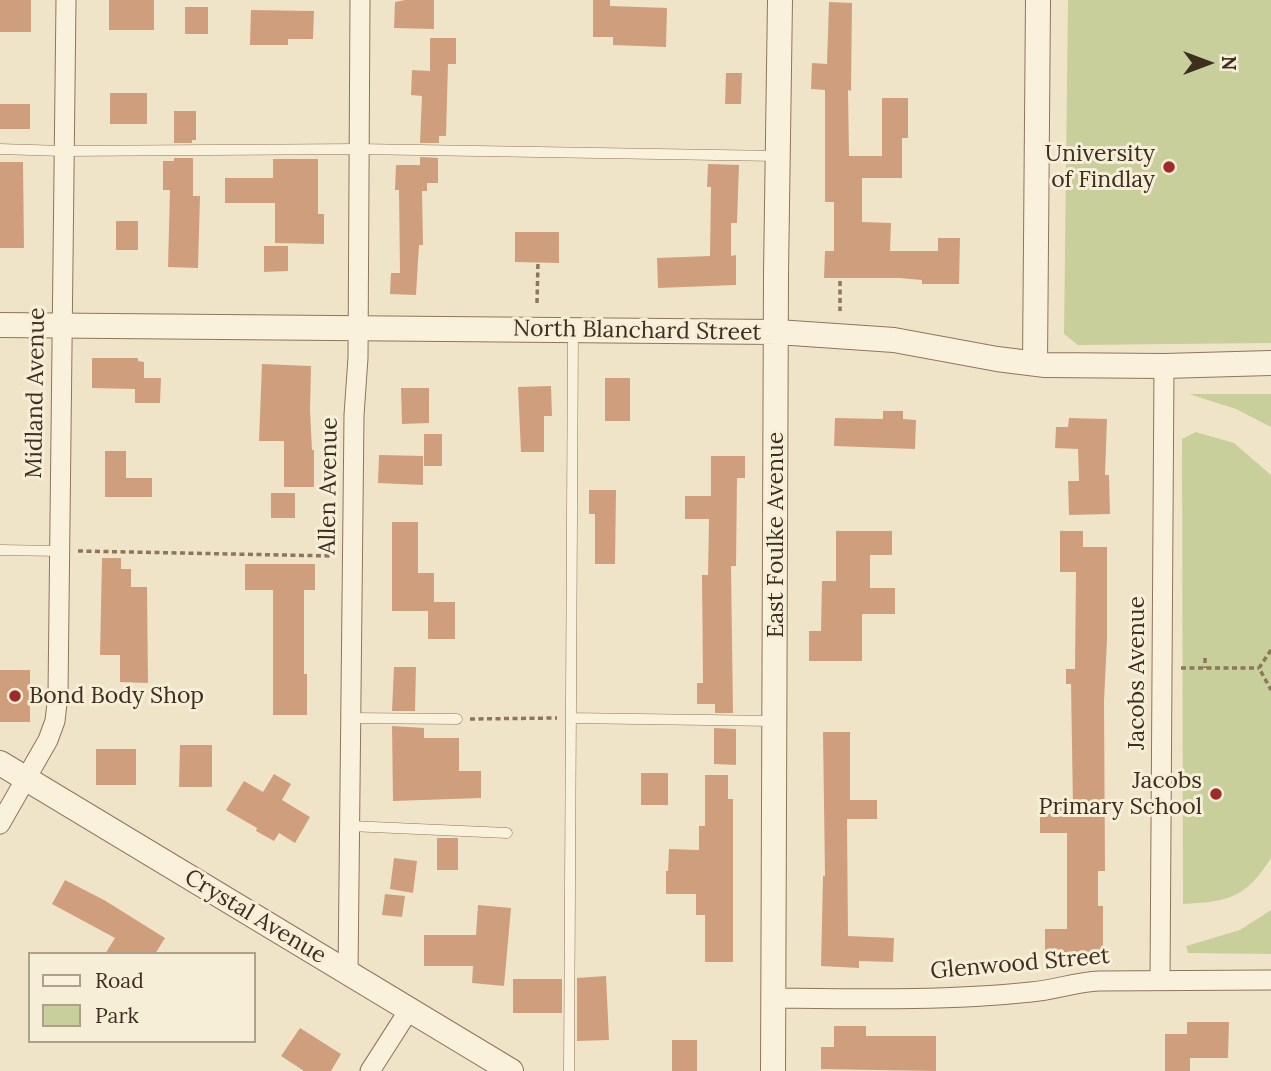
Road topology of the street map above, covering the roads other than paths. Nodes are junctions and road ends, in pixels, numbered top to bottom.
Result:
1 (66, 0) edge
2 (360, 0) edge
3 (780, 0) edge
4 (1038, 0) edge
5 (0, 149) edge
6 (358, 149) junction
7 (63, 151) junction
8 (778, 156) junction
9 (0, 325) edge
10 (62, 325) junction
11 (358, 327) junction
12 (573, 330) junction
13 (777, 332) junction
14 (1035, 363) junction
15 (1271, 363) edge
16 (1164, 366) junction
17 (0, 550) edge
18 (59, 551) junction
19 (351, 718) junction
20 (570, 718) junction
21 (457, 719) road end
22 (775, 721) junction
23 (0, 763) edge
24 (27, 780) junction
25 (0, 824) edge
26 (350, 826) junction
27 (508, 833) dead end
28 (348, 974) junction
29 (1160, 980) junction
30 (1271, 980) edge
31 (774, 998) junction
32 (409, 1010) junction
33 (370, 1071) edge
34 (510, 1071) edge
35 (569, 1071) edge
36 (773, 1071) edge

1 - 7 street, Midland Avenue
2 - 6 street, Allen Avenue
3 - 8 street, East Foulke Avenue
4 - 14 street
5 - 7 lane
6 - 7 lane
6 - 8 lane
6 - 11 street, Allen Avenue
7 - 10 street, Midland Avenue
8 - 13 street, East Foulke Avenue
9 - 10 street, North Blanchard Street
10 - 11 street, North Blanchard Street
10 - 18 street, Midland Avenue
11 - 12 street, North Blanchard Street
11 - 19 street, Allen Avenue
12 - 13 street, North Blanchard Street
12 - 20 lane
13 - 14 street, North Blanchard Street
13 - 22 street, East Foulke Avenue
14 - 16 street, North Blanchard Street
15 - 16 street, North Blanchard Street
16 - 29 street, Jacobs Avenue
17 - 18 lane
18 - 24 street, Midland Avenue
19 - 21 lane
19 - 26 street, Allen Avenue
20 - 22 lane
20 - 35 lane
22 - 31 street, East Foulke Avenue
23 - 24 street, Crystal Avenue
24 - 25 street, Midland Avenue
24 - 28 street, Crystal Avenue
26 - 27 lane
26 - 28 street, Allen Avenue
28 - 32 street, Crystal Avenue
29 - 30 street, Glenwood Street
29 - 31 street, Glenwood Street
31 - 36 street, East Foulke Avenue
32 - 33 street
32 - 34 street, Crystal Avenue

